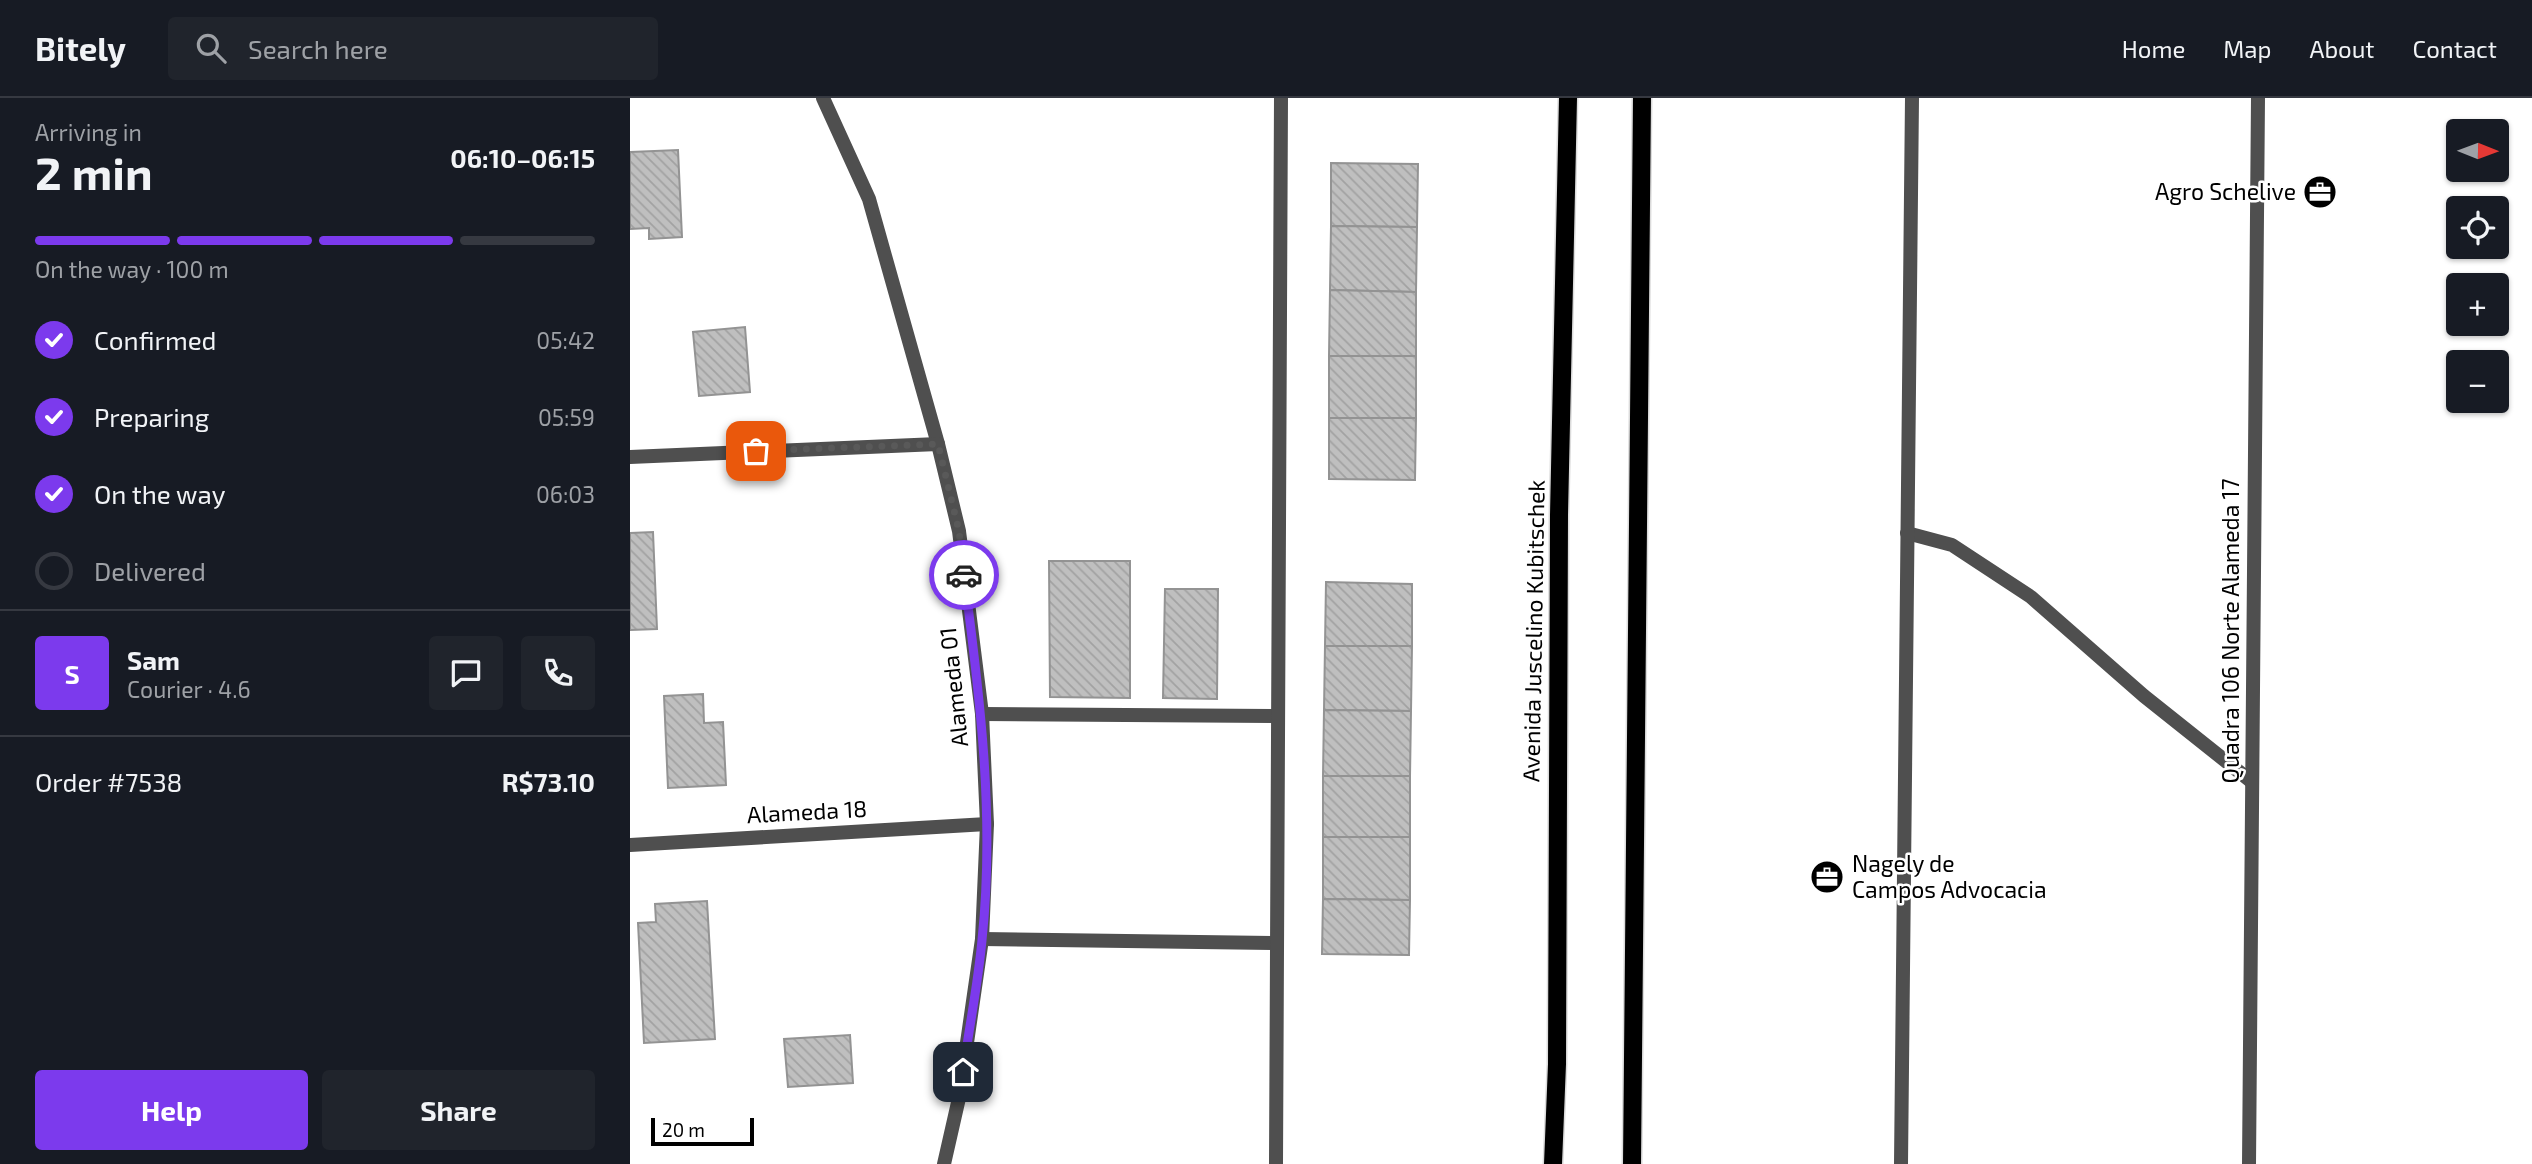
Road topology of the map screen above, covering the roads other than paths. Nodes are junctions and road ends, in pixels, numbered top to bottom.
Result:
1 (823, 98) edge
2 (1280, 98) edge
3 (1568, 98) edge
4 (1643, 98) edge
5 (1912, 98) edge
6 (2258, 98) edge
7 (938, 444) junction
8 (630, 457) edge
9 (1907, 533) junction
10 (982, 714) junction
11 (1278, 716) junction
12 (2252, 782) junction
13 (986, 824) junction
14 (630, 845) edge
15 (982, 939) junction
16 (1277, 943) junction
17 (944, 1164) edge
18 (1276, 1164) edge
19 (1553, 1164) edge
20 (1632, 1164) edge
21 (1901, 1164) edge
22 (2249, 1164) edge

1 - 7 street, Alameda 01
2 - 11 street
3 - 19 main road, Avenida Juscelino Kubitschek
4 - 20 main road
5 - 9 street
6 - 12 street, Quadra 106 Norte Alameda 17
7 - 8 street
7 - 10 street, Alameda 01
9 - 12 street
9 - 21 street
10 - 11 street
10 - 13 street, Alameda 01
11 - 16 street
12 - 22 street, Quadra 106 Norte Alameda 17
13 - 14 street, Alameda 18
13 - 15 street, Alameda 01
15 - 16 street
15 - 17 street, Alameda 01
16 - 18 street

